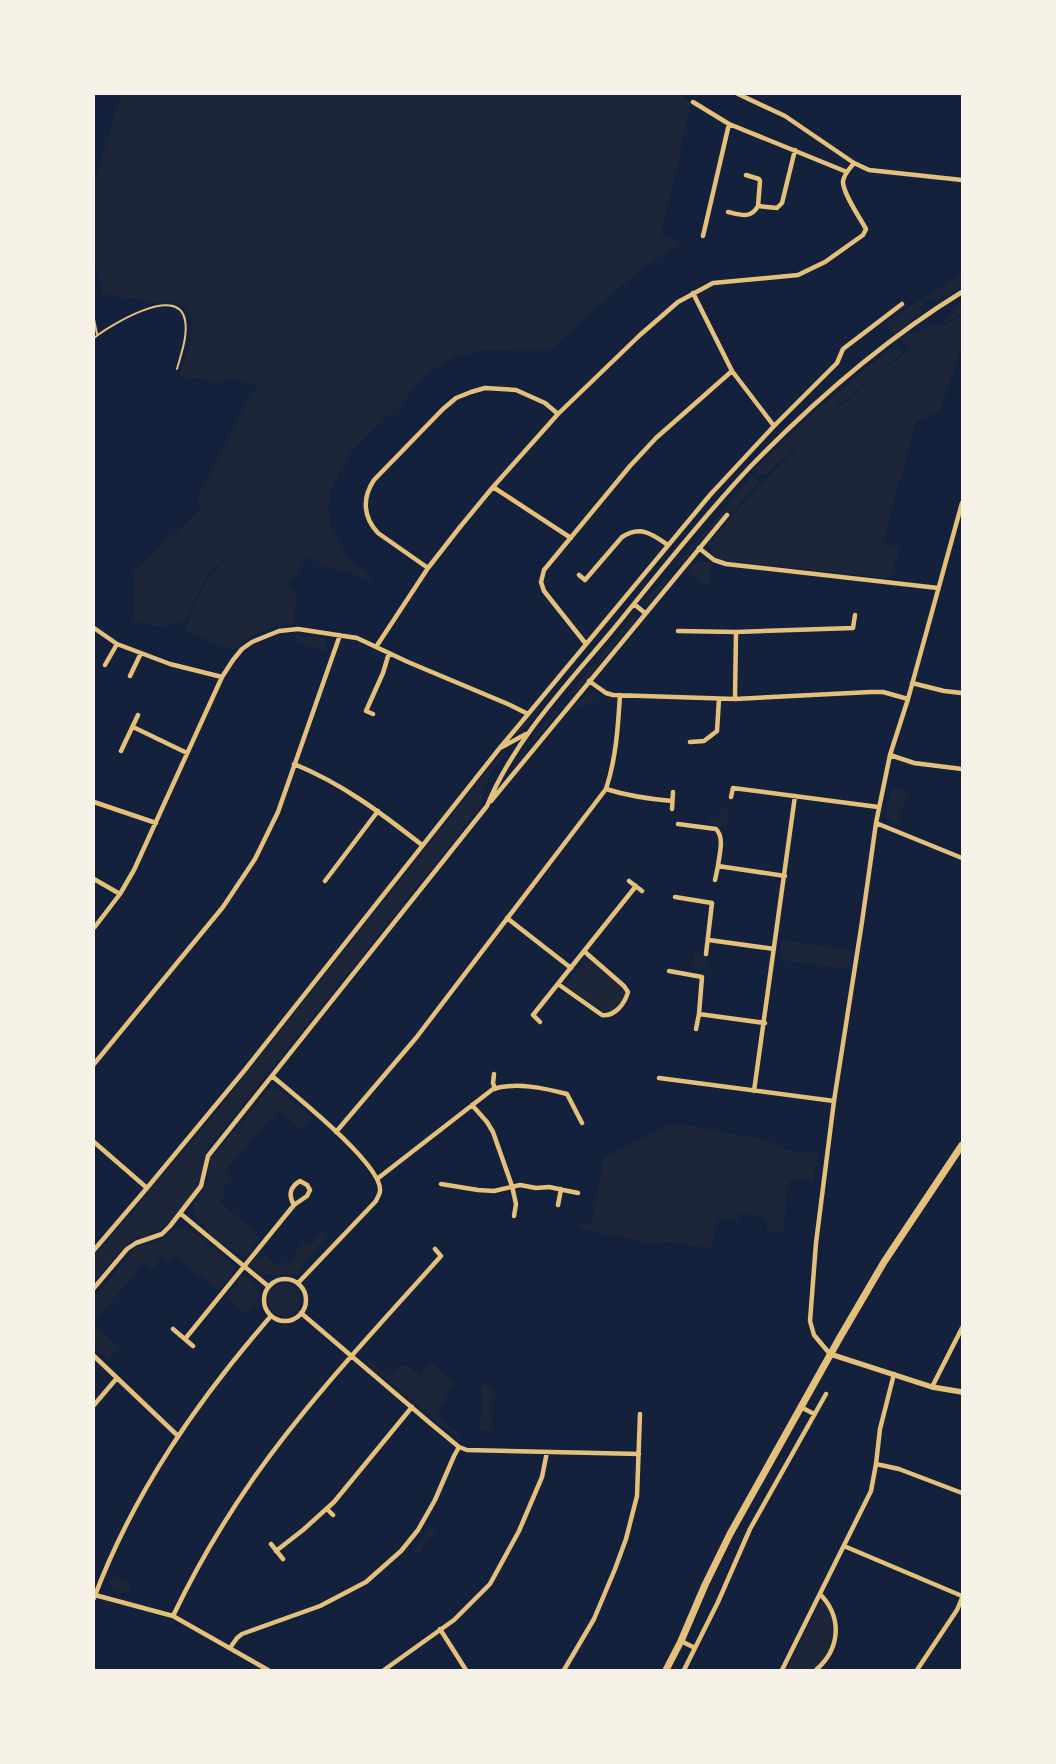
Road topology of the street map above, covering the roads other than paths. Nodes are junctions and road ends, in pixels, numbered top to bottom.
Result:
1 (738, 94) edge
2 (693, 102) dead end
3 (729, 124) junction
4 (795, 150) junction
5 (854, 163) junction
6 (847, 172) junction
7 (746, 175) dead end
8 (962, 180) edge
9 (758, 206) junction
10 (728, 212) dead end
11 (701, 220) dead end
12 (707, 222) junction
13 (703, 236) dead end
14 (962, 292) edge
15 (693, 293) junction
16 (902, 304) dead end
17 (94, 319) edge
18 (98, 335) junction
19 (94, 338) edge
20 (177, 369) dead end
21 (732, 371) junction
22 (558, 414) junction
23 (774, 426) junction
24 (493, 486) junction
25 (962, 503) edge
26 (727, 515) dead end
27 (571, 538) junction
28 (668, 544) junction
29 (699, 548) junction
30 (428, 568) junction
31 (579, 575) dead end
32 (938, 588) junction
33 (634, 604) junction
34 (645, 613) junction
35 (855, 615) dead end
36 (94, 628) edge
37 (678, 631) dead end
38 (736, 632) junction
39 (340, 635) junction
40 (117, 644) junction
41 (586, 644) junction
42 (376, 647) junction
43 (141, 653) junction
44 (389, 653) junction
45 (105, 665) dead end
46 (130, 676) dead end
47 (222, 677) junction
48 (589, 681) junction
49 (912, 683) junction
50 (962, 693) edge
51 (620, 695) junction
52 (719, 699) junction
53 (735, 699) junction
54 (908, 699) junction
55 (373, 714) dead end
56 (528, 714) junction
57 (138, 715) dead end
58 (133, 727) junction
59 (529, 733) junction
60 (690, 742) dead end
61 (499, 748) junction
62 (121, 751) dead end
63 (187, 753) junction
64 (890, 755) junction
65 (294, 764) junction
66 (962, 769) edge
67 (606, 790) junction
68 (673, 792) dead end
69 (795, 796) junction
70 (731, 797) dead end
71 (672, 801) junction
72 (94, 802) edge
73 (487, 806) junction
74 (878, 807) junction
75 (672, 810) dead end
76 (378, 811) junction
77 (156, 823) junction
78 (876, 823) junction
79 (678, 824) dead end
80 (422, 845) junction
81 (962, 858) edge
82 (718, 866) junction
83 (786, 876) junction
84 (96, 880) edge
85 (715, 880) dead end
86 (325, 881) dead end
87 (629, 881) dead end
88 (94, 886) edge
89 (636, 886) junction
90 (642, 891) dead end
91 (120, 894) junction
92 (675, 897) dead end
93 (507, 918) junction
94 (94, 928) edge
95 (709, 940) junction
96 (774, 949) junction
97 (585, 952) junction
98 (706, 954) dead end
99 (571, 968) junction
100 (669, 971) dead end
101 (558, 984) junction
102 (699, 1014) junction
103 (540, 1022) dead end
104 (765, 1023) junction
105 (696, 1029) dead end
106 (94, 1064) edge
107 (494, 1074) dead end
108 (272, 1076) junction
109 (659, 1078) dead end
110 (495, 1089) junction
111 (754, 1091) junction
112 (834, 1101) junction
113 (472, 1105) junction
114 (582, 1123) dead end
115 (336, 1132) junction
116 (94, 1142) edge
117 (962, 1145) edge
118 (377, 1178) junction
119 (441, 1184) dead end
120 (512, 1186) junction
121 (147, 1188) junction
122 (561, 1189) junction
123 (578, 1193) dead end
124 (294, 1205) junction
125 (558, 1205) dead end
126 (181, 1214) junction
127 (514, 1216) dead end
128 (435, 1249) dead end
129 (94, 1250) edge
130 (245, 1267) junction
131 (298, 1283) junction
132 (268, 1286) junction
133 (94, 1288) edge
134 (301, 1313) junction
135 (271, 1316) junction
136 (962, 1328) edge
137 (173, 1329) dead end
138 (185, 1339) junction
139 (193, 1346) dead end
140 (830, 1354) junction
141 (94, 1356) edge
142 (351, 1356) junction
143 (894, 1374) junction
144 (117, 1378) junction
145 (932, 1387) junction
146 (962, 1392) edge
147 (826, 1394) dead end
148 (94, 1405) edge
149 (412, 1407) junction
150 (801, 1407) junction
151 (640, 1414) dead end
152 (814, 1414) junction
153 (178, 1436) junction
154 (460, 1446) junction
155 (547, 1452) junction
156 (639, 1454) junction
157 (876, 1464) junction
158 (962, 1493) edge
159 (327, 1509) junction
160 (333, 1515) dead end
161 (271, 1544) dead end
162 (844, 1546) junction
163 (276, 1550) junction
164 (283, 1559) dead end
165 (820, 1594) junction
166 (94, 1596) edge
167 (962, 1597) edge
168 (173, 1616) junction
169 (440, 1629) junction
170 (681, 1641) junction
171 (230, 1648) junction
172 (695, 1648) junction
173 (268, 1670) edge
174 (384, 1670) edge
175 (466, 1670) edge
176 (564, 1670) edge
177 (666, 1670) edge
178 (684, 1670) edge
179 (782, 1670) edge
180 (816, 1670) edge
181 (917, 1670) edge

1 - 5 street
2 - 3 street
3 - 4 street
3 - 12 street
4 - 6 street
4 - 9 street
5 - 6 street
5 - 8 street
6 - 15 street
7 - 9 street
9 - 10 street
11 - 12 street
12 - 13 street
14 - 33 street
15 - 21 street
15 - 22 street
16 - 23 street
17 - 18 lane
18 - 19 lane
18 - 20 lane
21 - 23 street
21 - 27 street
22 - 24 street
22 - 30 street
23 - 28 street
24 - 27 street
24 - 30 street
25 - 32 street
26 - 29 street
27 - 41 street
28 - 31 street
28 - 41 street
29 - 32 street
29 - 34 street
30 - 42 street
32 - 49 street
33 - 34 street
33 - 59 street
34 - 48 street
35 - 38 street
36 - 40 street
37 - 38 street
38 - 53 street
39 - 42 street
39 - 47 street
39 - 65 street
40 - 43 street
40 - 45 street
41 - 56 street
42 - 44 street
43 - 46 street
43 - 47 street
44 - 55 street
44 - 56 street
47 - 63 street
48 - 51 street
48 - 73 street
49 - 50 street
49 - 54 street
51 - 52 street
51 - 67 street
52 - 53 street
52 - 60 street
53 - 54 street
54 - 64 street
56 - 61 street
57 - 58 street
58 - 62 street
58 - 63 street
59 - 61 street
59 - 73 street
61 - 80 street
63 - 77 street
64 - 66 street
64 - 74 street
65 - 76 street
65 - 106 street
67 - 71 street
67 - 93 street
68 - 71 street
69 - 70 street
69 - 74 street
69 - 83 street
71 - 75 street
72 - 77 street
73 - 108 street
74 - 78 street
76 - 80 street
76 - 86 street
77 - 91 street
78 - 81 street
78 - 112 street
79 - 82 street
80 - 121 street
82 - 83 street
82 - 85 street
83 - 96 street
84 - 88 street
84 - 91 street
87 - 89 street
89 - 90 street
89 - 97 street
91 - 94 street
92 - 95 street
93 - 99 street
93 - 115 street
95 - 96 street
95 - 98 street
96 - 104 street
97 - 99 street
97 - 101 street
99 - 101 street
100 - 102 street
101 - 103 street
102 - 104 street
102 - 105 street
104 - 111 street
107 - 110 street
108 - 115 street
108 - 126 street
109 - 111 street
110 - 113 street
110 - 114 street
111 - 112 street
112 - 140 street
113 - 118 street
113 - 120 street
115 - 118 street
116 - 121 street
117 - 140 highway
118 - 131 street
119 - 120 street
120 - 122 street
120 - 127 street
121 - 129 street
122 - 123 street
122 - 125 street
124 - 124 street
124 - 130 street
126 - 130 street
126 - 133 street
128 - 142 street
130 - 132 street
130 - 138 street
131 - 132 street
131 - 134 street
132 - 135 street
134 - 135 street
134 - 142 street
135 - 153 street
136 - 145 street
137 - 138 street
138 - 139 street
140 - 143 street
140 - 150 highway
141 - 144 street
142 - 149 street
142 - 168 street
143 - 145 street
143 - 157 street
144 - 148 street
144 - 153 street
145 - 146 street
147 - 152 street
149 - 154 street
149 - 159 street
150 - 152 street
150 - 170 highway
151 - 156 street
152 - 172 street
153 - 166 street
154 - 155 street
154 - 171 street
155 - 156 street
155 - 169 street
156 - 176 street
157 - 158 street
157 - 162 street
159 - 160 street
159 - 163 street
161 - 163 street
162 - 165 street
162 - 167 street
163 - 164 street
165 - 179 street
165 - 180 street
166 - 168 street
167 - 181 street
168 - 171 street
169 - 174 street
169 - 175 street
170 - 172 street
170 - 177 highway
171 - 173 street
172 - 178 street

